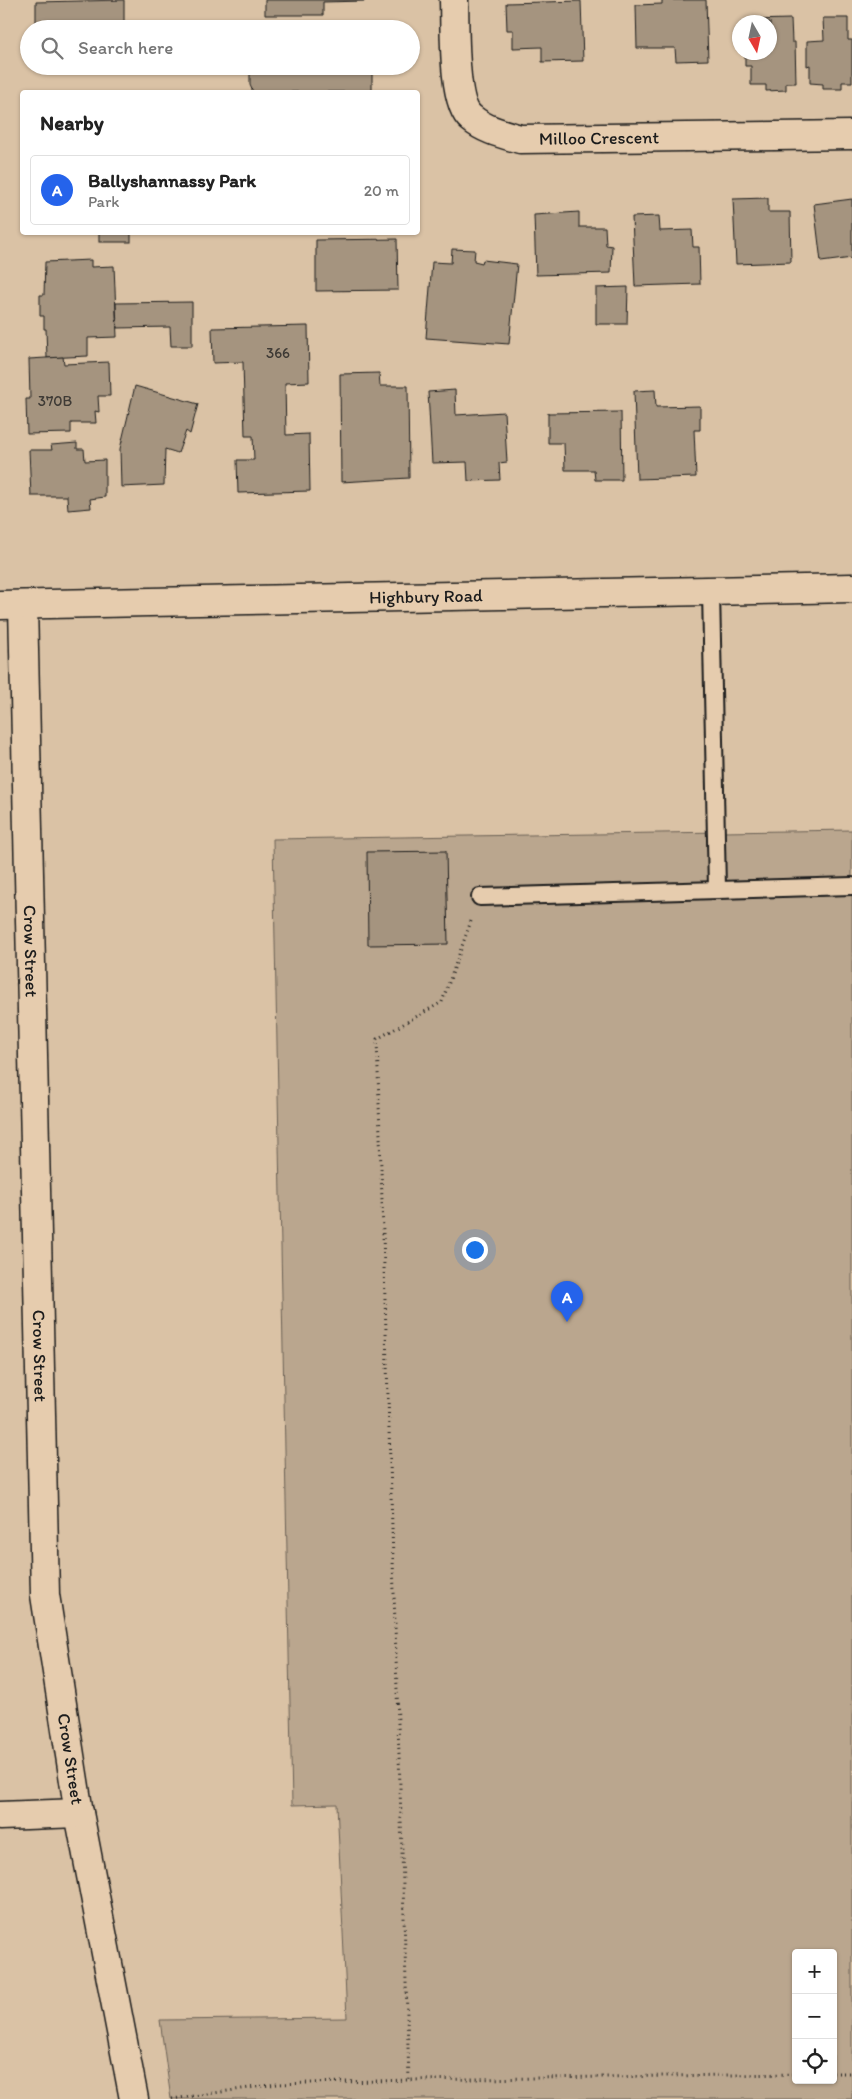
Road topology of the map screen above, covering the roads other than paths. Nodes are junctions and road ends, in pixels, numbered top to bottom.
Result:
1 (454, 0) edge
2 (852, 135) edge
3 (852, 588) edge
4 (711, 591) junction
5 (12, 605) edge
6 (852, 886) edge
7 (717, 889) junction
8 (480, 897) road end
9 (79, 1813) junction
10 (0, 1816) edge
11 (134, 2099) edge

1 - 2 street, Milloo Crescent
3 - 4 street, Highbury Road
4 - 5 street, Highbury Road
4 - 7 lane
5 - 9 street, Crow Street
6 - 7 lane
7 - 8 lane
9 - 10 street
9 - 11 street, Crow Street

